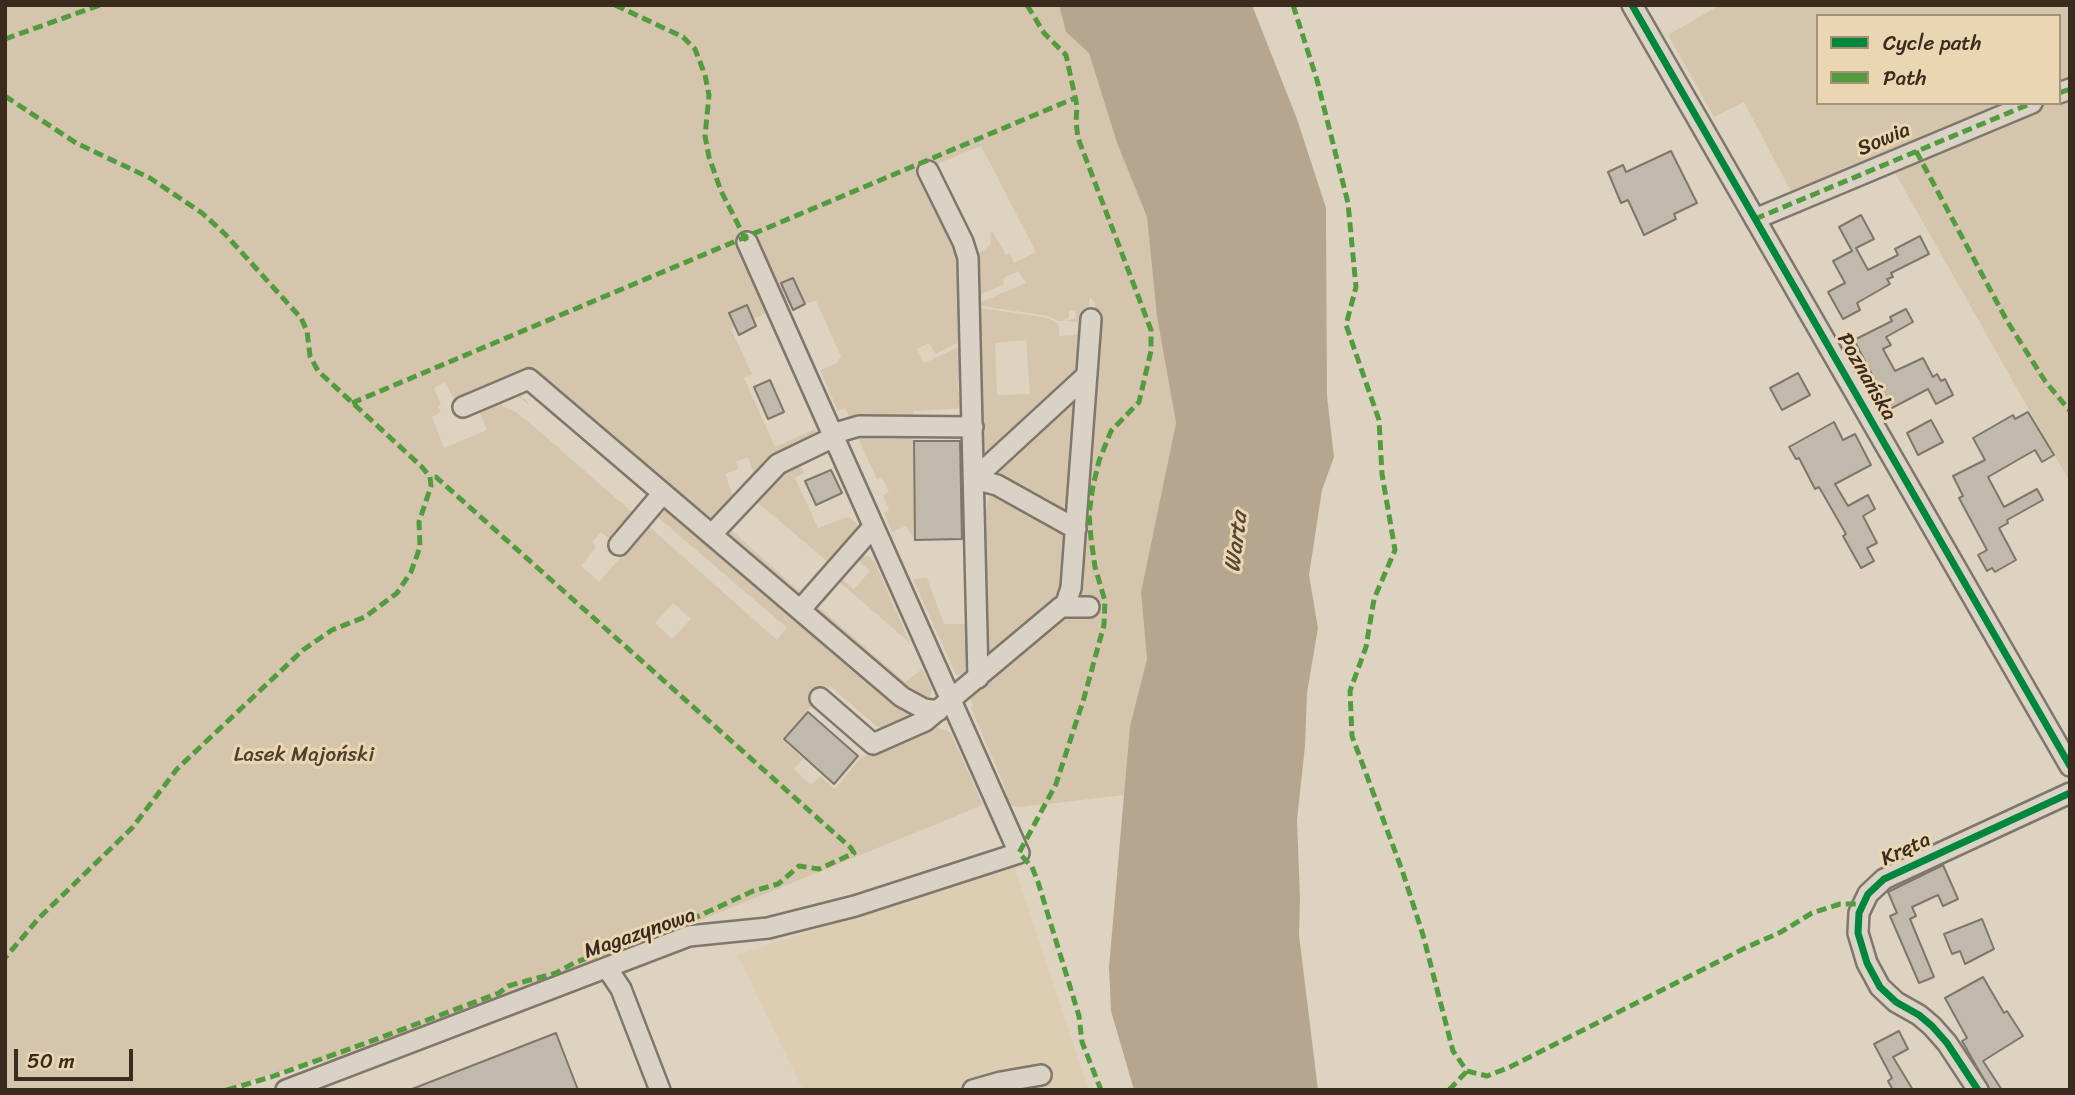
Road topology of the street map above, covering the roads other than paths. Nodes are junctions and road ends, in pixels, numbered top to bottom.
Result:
1 (1632, 5) edge
2 (2027, 105) edge
3 (928, 171) dead end
4 (1755, 219) junction
5 (747, 242) dead end
6 (1091, 319) dead end
7 (1087, 375) junction
8 (463, 407) dead end
9 (973, 428) junction
10 (833, 436) junction
11 (974, 479) junction
12 (663, 492) junction
13 (873, 527) junction
14 (1076, 528) junction
15 (712, 534) junction
16 (619, 545) dead end
17 (1065, 606) junction
18 (1089, 607) dead end
19 (800, 610) junction
20 (978, 678) junction
21 (820, 698) dead end
22 (945, 706) junction
23 (2070, 766) edge
24 (2070, 793) edge
25 (607, 968) junction
26 (1041, 1075) dead end
27 (286, 1090) edge
28 (660, 1090) edge
29 (973, 1090) edge
30 (1978, 1090) edge

1 - 4 street, Poznańska
2 - 4 street, Sowia
3 - 9 street
4 - 23 street, Poznańska
5 - 10 street
6 - 7 street
7 - 11 street
7 - 14 street
8 - 12 street
9 - 10 street
9 - 11 street
10 - 13 street
10 - 15 street
11 - 14 street
11 - 20 street
12 - 15 street
12 - 16 street
13 - 19 street
13 - 22 street
14 - 17 street
15 - 19 street
17 - 18 street
17 - 20 street
19 - 22 street
20 - 22 street
21 - 22 street
22 - 25 street, Magazynowa
24 - 30 street, Kręta
25 - 27 street, Magazynowa
25 - 28 street
26 - 29 street

